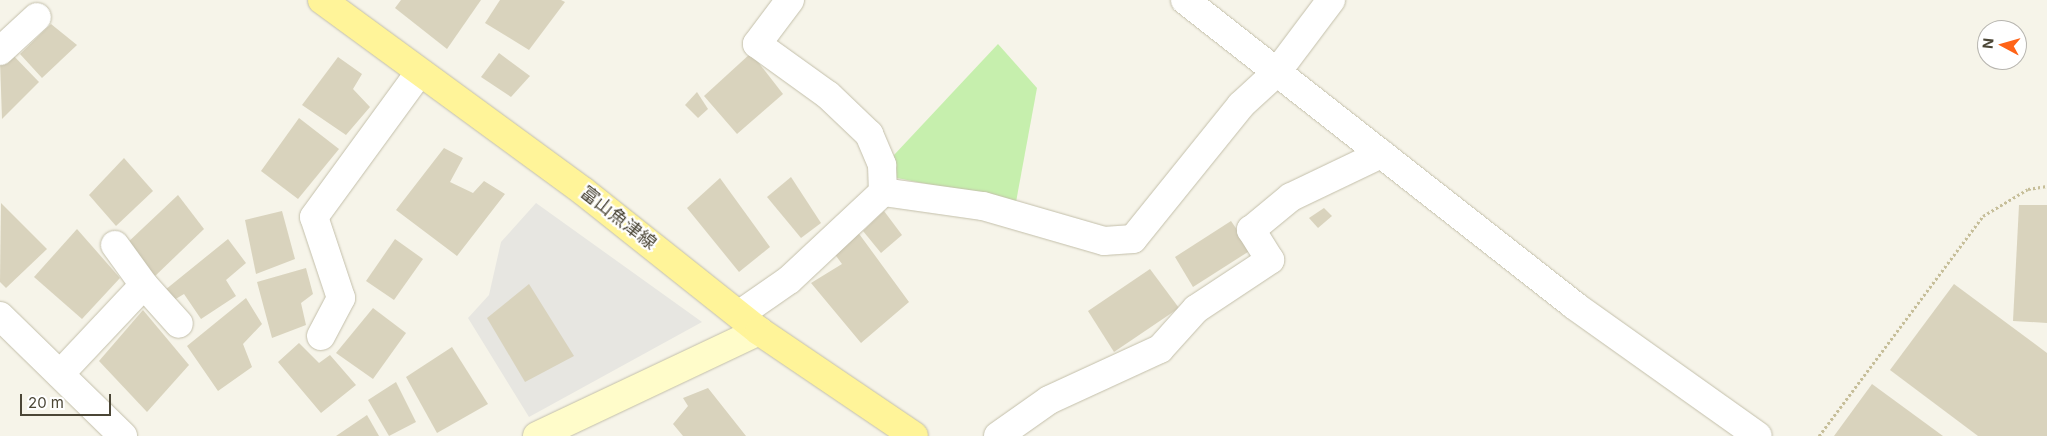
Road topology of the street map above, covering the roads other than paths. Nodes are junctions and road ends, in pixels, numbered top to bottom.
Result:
1 (322, 0) edge
2 (790, 0) edge
3 (1185, 0) edge
4 (1331, 0) edge
5 (37, 17) dead end
6 (0, 51) edge
7 (1277, 72) junction
8 (419, 73) junction
9 (1381, 154) junction
10 (883, 192) junction
11 (115, 245) dead end
12 (144, 285) junction
13 (0, 316) edge
14 (749, 323) junction
15 (179, 324) dead end
16 (321, 336) dead end
17 (60, 374) junction
18 (123, 436) edge
19 (537, 436) edge
20 (914, 436) edge
21 (998, 436) edge
22 (1758, 436) edge

1 - 8 main road, 富山魚津線
2 - 10 street
3 - 7 street
4 - 7 street
5 - 6 street
7 - 9 street
7 - 10 street
8 - 14 main road, 富山魚津線
8 - 16 street
9 - 21 street
9 - 22 street
10 - 14 street
11 - 12 street
12 - 15 street
12 - 17 street
13 - 17 street
14 - 19 street
14 - 20 main road, 富山魚津線
17 - 18 street

